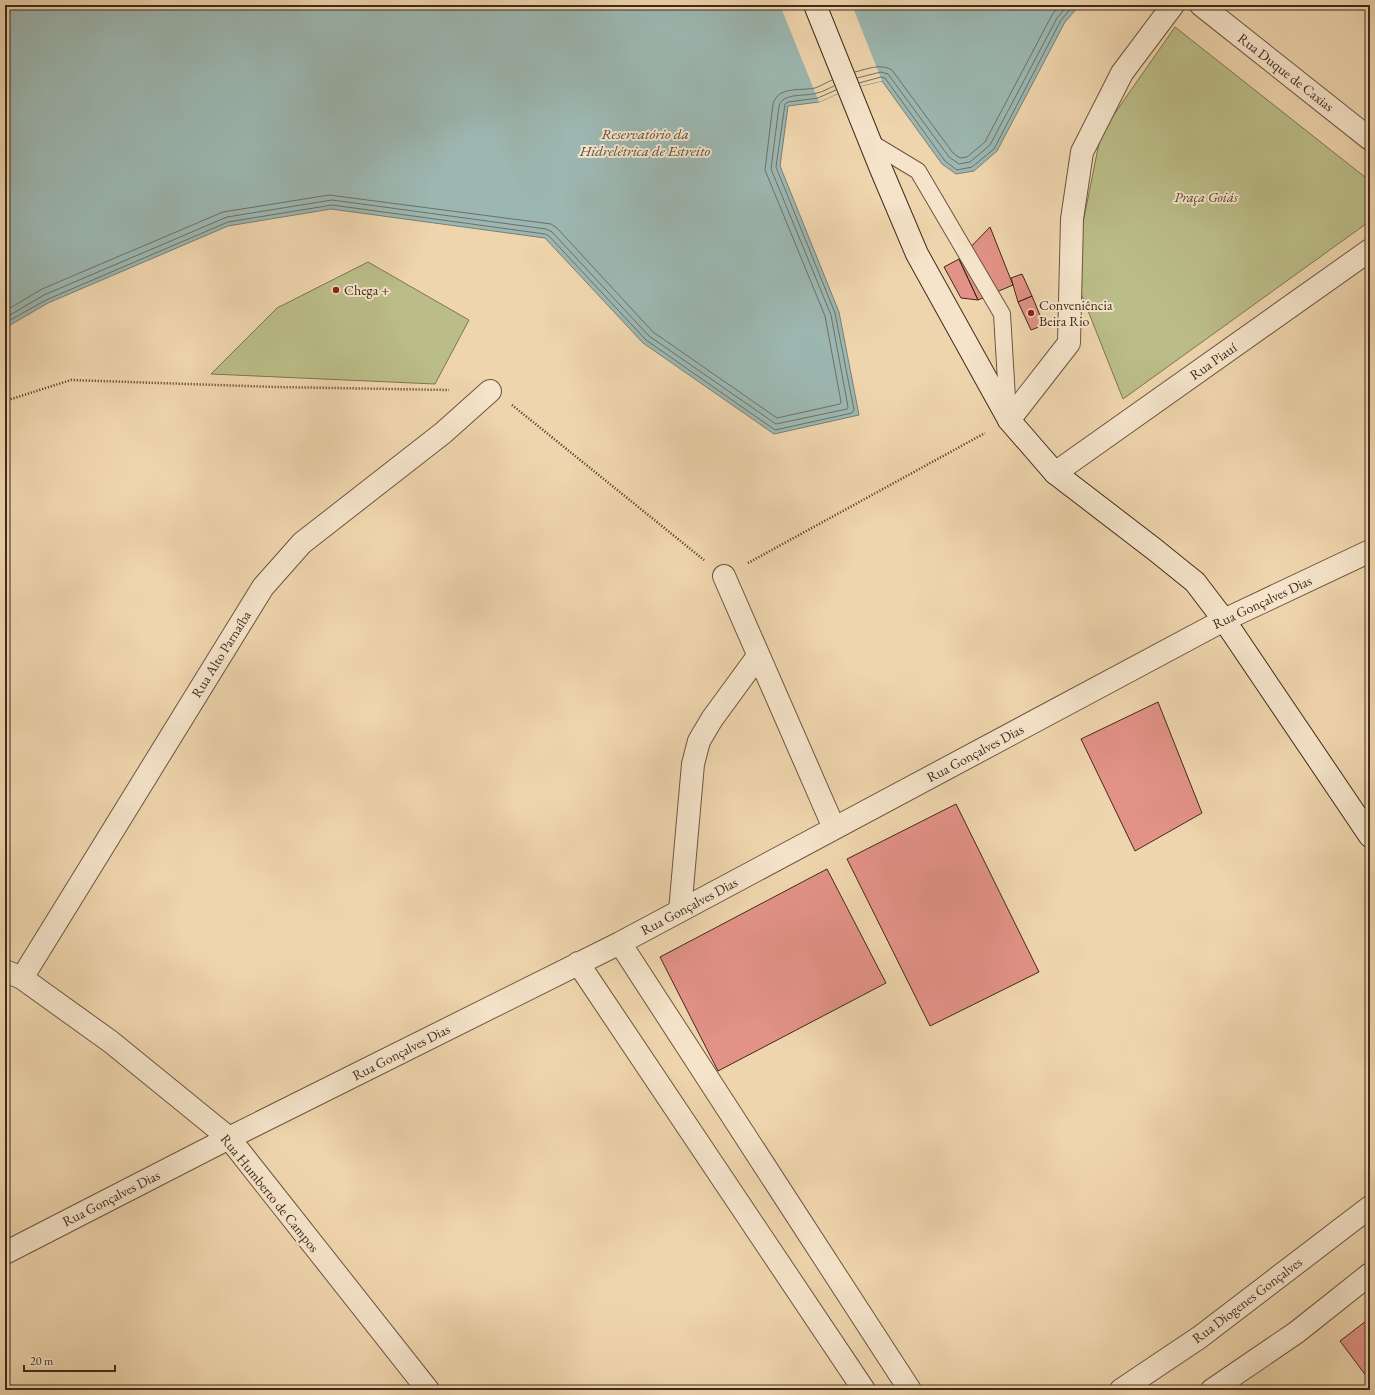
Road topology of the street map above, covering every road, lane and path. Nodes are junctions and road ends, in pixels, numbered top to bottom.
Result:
1 (815, 5) edge
2 (1173, 5) edge
3 (1201, 5) edge
4 (1370, 139) edge
5 (870, 142) junction
6 (1370, 250) edge
7 (490, 391) junction
8 (5, 402) edge
9 (1009, 420) junction
10 (1055, 472) junction
11 (1370, 551) edge
12 (724, 576) junction
13 (1224, 620) junction
14 (758, 656) junction
15 (834, 828) junction
16 (1370, 836) edge
17 (680, 911) junction
18 (620, 943) junction
19 (578, 963) junction
20 (13, 974) edge
21 (229, 1138) junction
22 (1370, 1206) edge
23 (5, 1253) edge
24 (1370, 1274) edge
25 (428, 1390) edge
26 (864, 1390) edge
27 (910, 1390) edge
28 (1122, 1390) edge
29 (1212, 1390) edge

1 - 5 street
2 - 9 street
3 - 4 street, Rua Duque de Caxias
5 - 9 street
5 - 9 lane
6 - 10 street, Rua Piauí
7 - 8 path
7 - 12 path
7 - 20 street, Rua Alto Parnaíba
9 - 10 street
9 - 12 path
10 - 13 street
11 - 13 street, Rua Gonçalves Dias
12 - 14 street
13 - 15 street, Rua Gonçalves Dias
13 - 16 street
14 - 15 street
14 - 17 street
15 - 17 street, Rua Gonçalves Dias
17 - 18 street, Rua Gonçalves Dias
18 - 19 street, Rua Gonçalves Dias
18 - 27 street
19 - 21 street, Rua Gonçalves Dias
19 - 26 street
20 - 21 street, Rua Humberto de Campos
21 - 23 street, Rua Gonçalves Dias
21 - 25 street, Rua Humberto de Campos
22 - 28 street, Rua Diogenes Gonçalves
24 - 29 street

